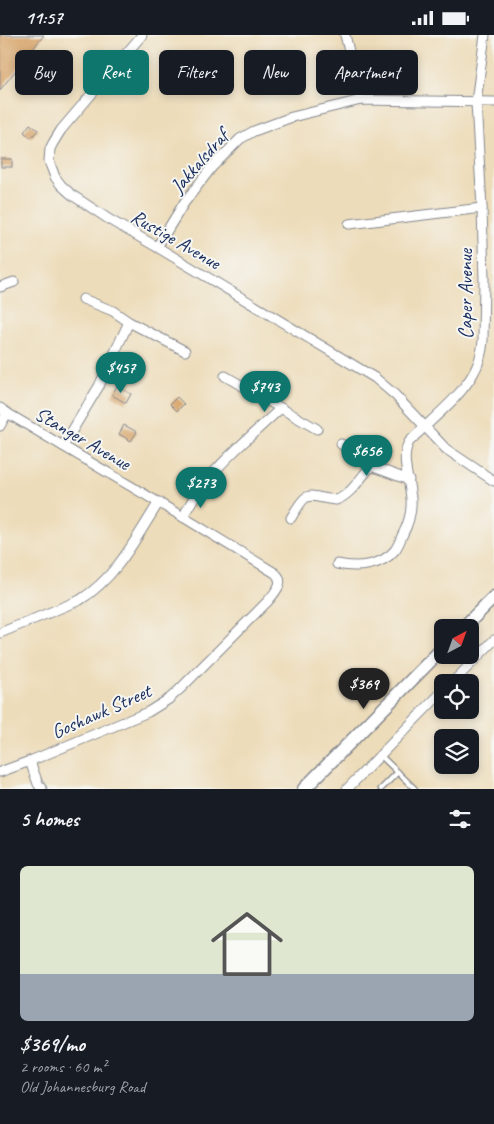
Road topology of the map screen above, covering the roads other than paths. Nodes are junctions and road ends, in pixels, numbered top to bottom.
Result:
1 (142, 35) edge
2 (345, 35) edge
3 (485, 35) edge
4 (362, 100) junction
5 (476, 102) junction
6 (494, 103) edge
7 (482, 208) junction
8 (349, 224) dead end
9 (157, 247) junction
10 (14, 282) dead end
11 (0, 287) edge
12 (82, 299) dead end
13 (129, 321) junction
14 (494, 340) edge
15 (483, 341) junction
16 (185, 351) dead end
17 (226, 376) dead end
18 (281, 408) junction
19 (4, 411) edge
20 (0, 425) edge
21 (425, 426) junction
22 (317, 429) dead end
23 (341, 444) dead end
24 (63, 446) junction
25 (371, 466) junction
26 (409, 480) junction
27 (494, 481) edge
28 (159, 503) junction
29 (183, 517) junction
30 (291, 518) dead end
31 (337, 564) dead end
32 (277, 575) joint
33 (494, 597) edge
34 (472, 619) edge
35 (0, 633) edge
36 (494, 640) edge
37 (434, 657) edge
38 (461, 674) edge
39 (434, 700) edge
40 (380, 755) junction
41 (30, 761) junction
42 (0, 772) edge
43 (398, 772) junction
44 (42, 789) edge
45 (304, 789) edge
46 (347, 789) edge
47 (381, 789) edge
48 (415, 789) edge

1 - 9 street, Rustige Avenue
2 - 4 street
3 - 5 street, Caper Avenue
4 - 5 street, Jakkalsdraf
4 - 9 street, Jakkalsdraf
5 - 6 street, Jakkalsdraf
5 - 7 street, Caper Avenue
7 - 8 street
7 - 15 street, Caper Avenue
9 - 21 street, Rustige Avenue
10 - 11 street
12 - 13 street
13 - 16 street
13 - 24 street
14 - 15 street
15 - 21 street, Caper Avenue
17 - 18 street
18 - 22 street
18 - 29 street
19 - 20 street
19 - 24 street, Stanger Avenue
21 - 26 street, Caper Avenue
21 - 27 street, Rustige Avenue
23 - 25 street
24 - 28 street, Stanger Avenue
25 - 26 street
25 - 30 street
26 - 31 street, Caper Avenue
28 - 29 street, Stanger Avenue
28 - 35 street
29 - 32 street, Stanger Avenue
32 - 41 street, Goshawk Street
33 - 34 main road
36 - 38 street
37 - 45 main road
39 - 40 street
40 - 43 lane
40 - 46 street
41 - 42 street, Goshawk Street
41 - 44 street
43 - 47 lane
43 - 48 lane

